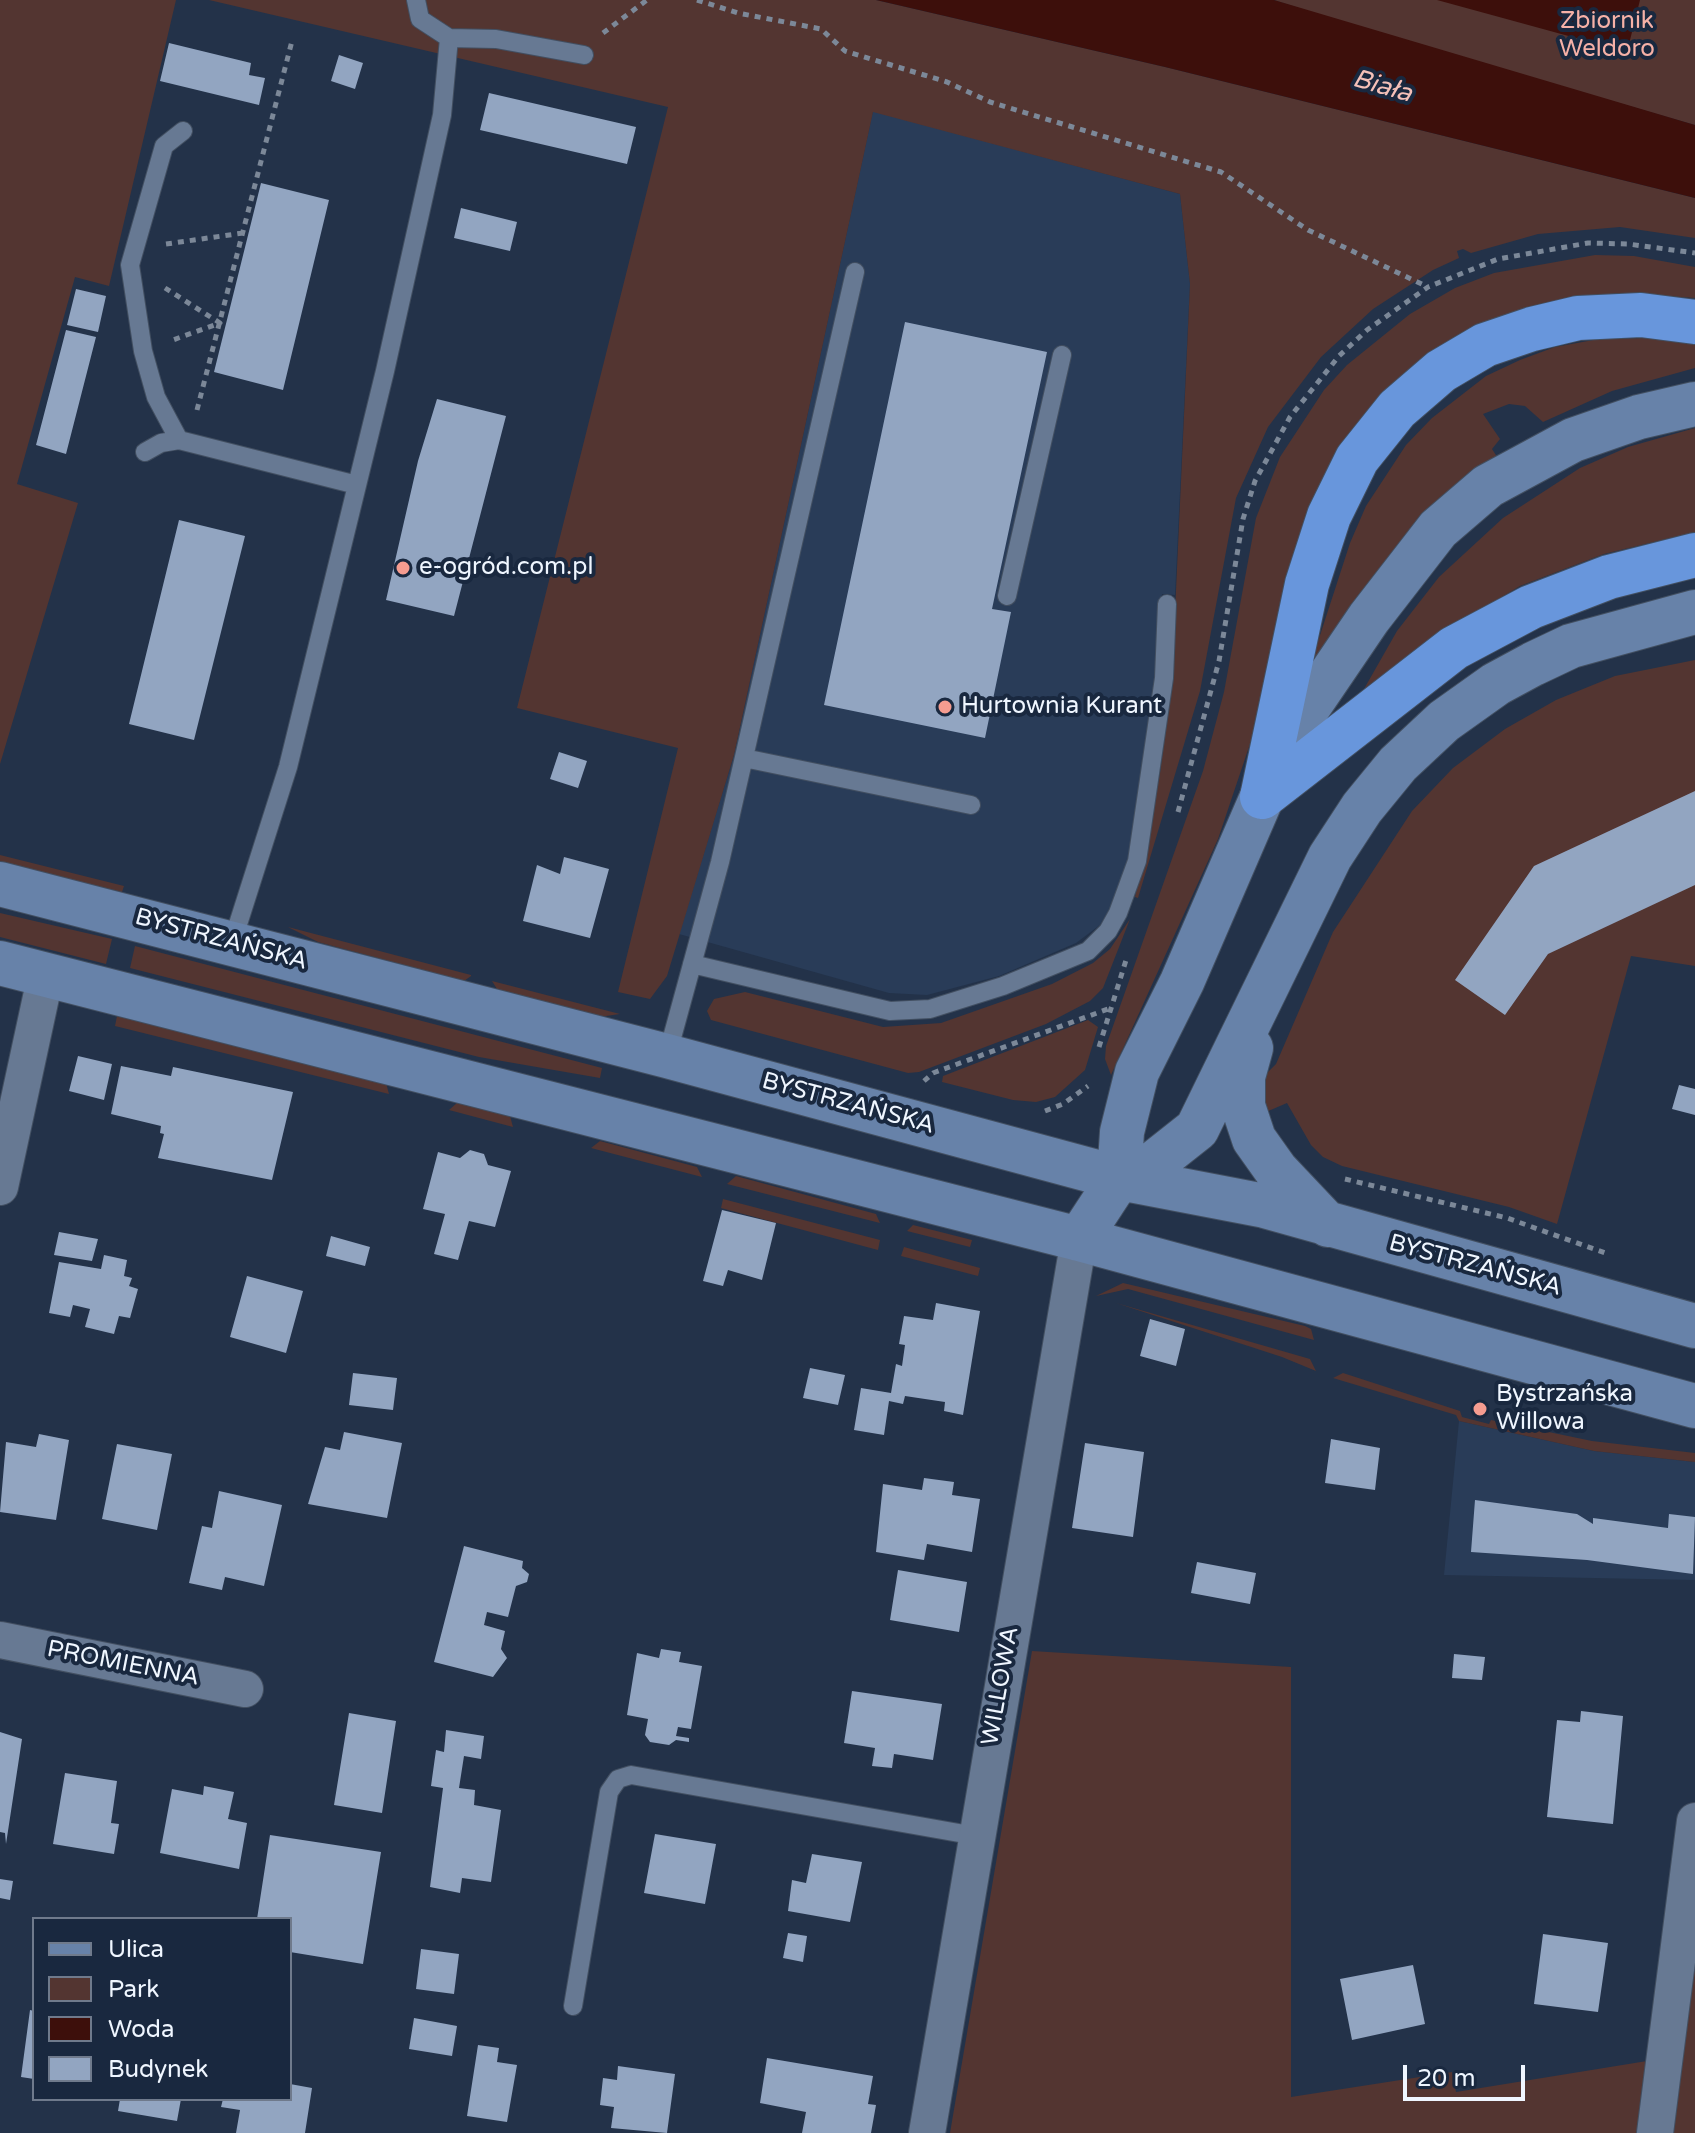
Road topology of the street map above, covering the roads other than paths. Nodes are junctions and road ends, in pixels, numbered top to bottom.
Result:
1 (416, 0) edge
2 (449, 38) junction
3 (584, 55) road end
4 (183, 131) dead end
5 (855, 272) dead end
6 (1695, 322) edge
7 (1062, 355) dead end
8 (1695, 404) edge
9 (184, 441) junction
10 (145, 452) dead end
11 (357, 485) junction
12 (1695, 555) edge
13 (1007, 596) dead end
14 (1167, 604) dead end
15 (1695, 612) edge
16 (744, 758) junction
17 (1262, 797) junction
18 (971, 805) dead end
19 (0, 884) edge
20 (232, 943) junction
21 (0, 963) edge
22 (692, 964) junction
23 (46, 974) junction
24 (1267, 993) junction
25 (667, 1056) junction
26 (1119, 1178) junction
27 (0, 1187) edge
28 (1330, 1227) junction
29 (1079, 1239) junction
30 (1695, 1326) edge
31 (1695, 1406) edge
32 (0, 1640) edge
33 (245, 1689) dead end
34 (1695, 1821) edge
35 (976, 1836) junction
36 (573, 2006) dead end
37 (927, 2133) edge
38 (1655, 2133) edge

1 - 2 lane
2 - 3 lane
2 - 11 lane
4 - 9 lane
5 - 16 lane
6 - 17 highway
7 - 13 lane
8 - 17 main road
9 - 10 lane
9 - 11 lane
11 - 20 lane
12 - 17 highway
14 - 22 lane
15 - 24 main road
16 - 18 lane
16 - 22 lane
17 - 26 main road
19 - 20 main road, BYSTRZAŃSKA
20 - 25 main road, BYSTRZAŃSKA
21 - 23 main road
22 - 25 lane
23 - 27 street
23 - 29 main road
24 - 26 main road
24 - 28 main road
25 - 26 main road, BYSTRZAŃSKA
26 - 28 main road, BYSTRZAŃSKA
26 - 29 main road
28 - 30 main road, BYSTRZAŃSKA
29 - 31 main road
29 - 35 street, WILLOWA
32 - 33 street, PROMIENNA
34 - 38 street
35 - 36 lane
35 - 37 street, WILLOWA

